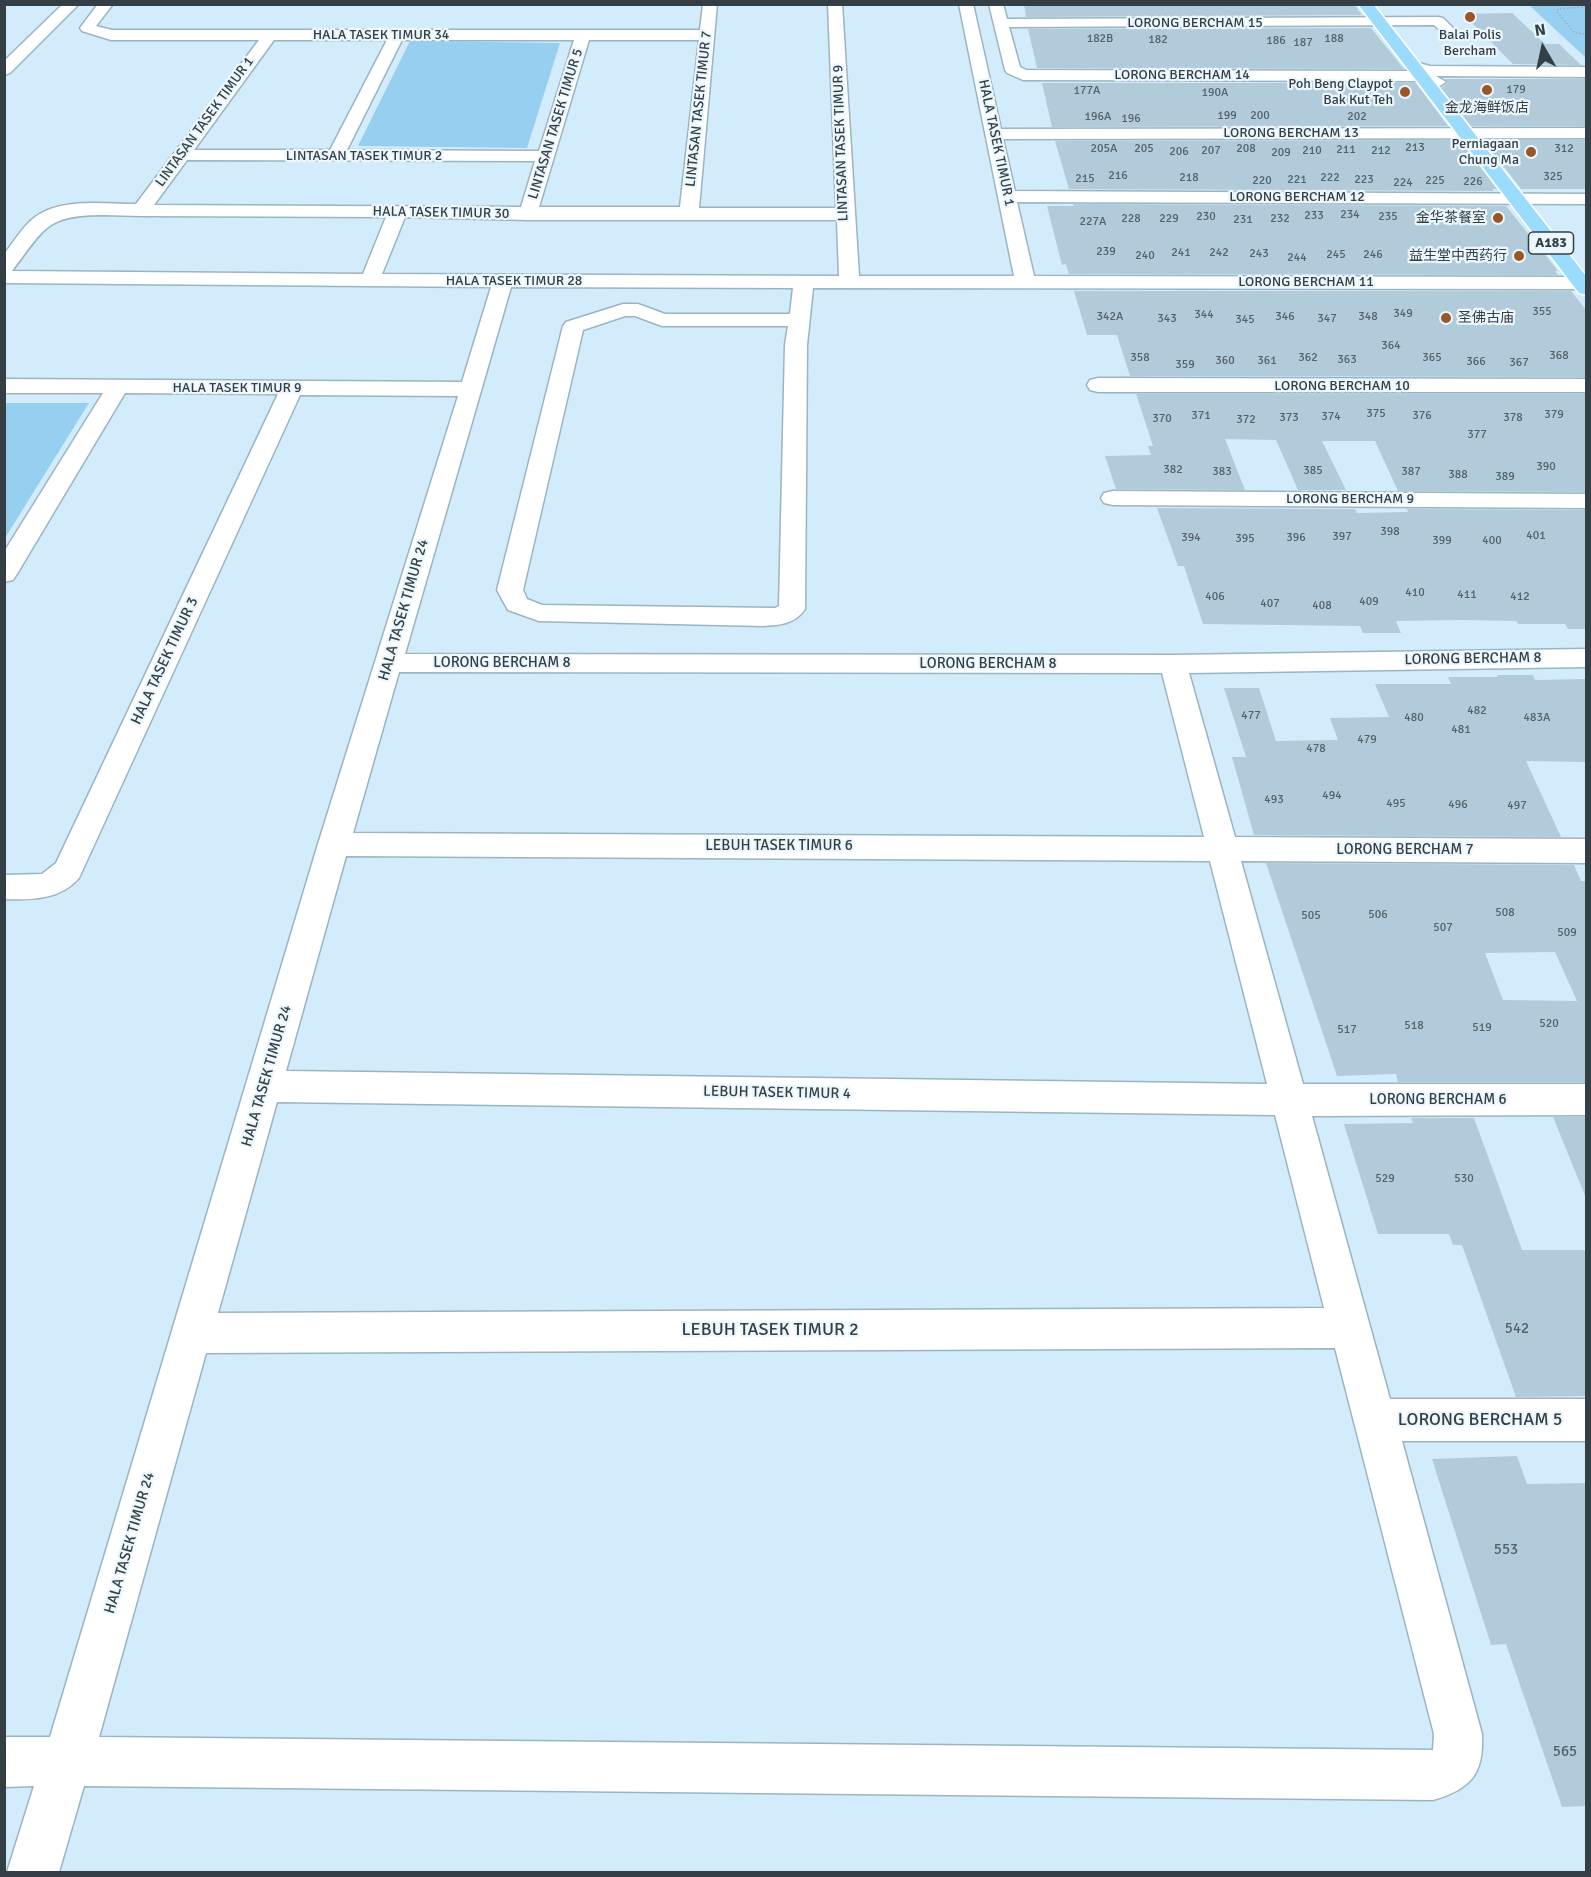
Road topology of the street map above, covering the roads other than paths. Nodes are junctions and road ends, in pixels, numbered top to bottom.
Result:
1 (72, 4) edge
2 (106, 4) edge
3 (710, 4) edge
4 (835, 4) edge
5 (966, 4) edge
6 (996, 4) edge
7 (1365, 4) edge
8 (1376, 4) edge
9 (1384, 22) junction
10 (1001, 24) junction
11 (1449, 31) dead end
12 (270, 35) junction
13 (397, 35) junction
14 (583, 35) junction
15 (707, 35) junction
16 (4, 51) edge
17 (23, 51) junction
18 (4, 70) edge
19 (1587, 72) edge
20 (1425, 74) junction
21 (1472, 133) junction
22 (1587, 133) edge
23 (995, 134) junction
24 (181, 155) junction
25 (336, 155) junction
26 (546, 156) junction
27 (1006, 196) junction
28 (1524, 199) junction
29 (1587, 199) edge
30 (141, 210) junction
31 (397, 213) junction
32 (528, 214) junction
33 (689, 214) junction
34 (844, 214) junction
35 (4, 268) edge
36 (4, 277) edge
37 (370, 280) junction
38 (503, 281) junction
39 (804, 281) junction
40 (849, 281) junction
41 (1585, 281) edge
42 (1024, 282) junction
43 (800, 320) junction
44 (1098, 385) dead end
45 (4, 386) edge
46 (1587, 386) edge
47 (117, 387) junction
48 (292, 388) junction
49 (469, 389) junction
50 (1113, 498) dead end
51 (1587, 501) edge
52 (4, 574) edge
53 (1587, 658) edge
54 (388, 663) junction
55 (1173, 664) junction
56 (334, 844) junction
57 (1223, 848) junction
58 (1587, 851) edge
59 (4, 887) edge
60 (264, 1086) junction
61 (1587, 1099) edge
62 (1289, 1100) junction
63 (1350, 1328) junction
64 (191, 1333) junction
65 (1374, 1420) junction
66 (1587, 1420) edge
67 (68, 1761) junction
68 (4, 1762) edge
69 (33, 1872) edge

1 - 17 street
2 - 12 street, HALA TASEK TIMUR 34
3 - 15 street, LINTASAN TASEK TIMUR 7
4 - 34 street, LINTASAN TASEK TIMUR 9
5 - 23 street, HALA TASEK TIMUR 1
6 - 10 street, LORONG BERCHAM 14
7 - 9 main road, A183
8 - 9 main road, A183
9 - 10 street, LORONG BERCHAM 15
9 - 11 street, LORONG BERCHAM 15
9 - 20 main road, A183
10 - 20 street, LORONG BERCHAM 14
12 - 13 street, HALA TASEK TIMUR 34
12 - 24 street, LINTASAN TASEK TIMUR 1
13 - 14 street, HALA TASEK TIMUR 34
13 - 25 street
14 - 15 street, HALA TASEK TIMUR 34
14 - 26 street, LINTASAN TASEK TIMUR 5
15 - 33 street, LINTASAN TASEK TIMUR 7
16 - 17 street
17 - 18 street
19 - 20 street, LORONG BERCHAM 14
20 - 21 main road, A183
21 - 22 street, LORONG BERCHAM 13
21 - 23 street, LORONG BERCHAM 13
21 - 28 main road, A183
23 - 27 street, HALA TASEK TIMUR 1
24 - 25 street, LINTASAN TASEK TIMUR 2
24 - 30 street, LINTASAN TASEK TIMUR 1
25 - 26 street, LINTASAN TASEK TIMUR 2
26 - 32 street, LINTASAN TASEK TIMUR 5
27 - 28 street, LORONG BERCHAM 12
27 - 42 street, HALA TASEK TIMUR 1
28 - 29 street, LORONG BERCHAM 12
28 - 41 main road, A183
30 - 31 street, HALA TASEK TIMUR 30
30 - 35 street, HALA TASEK TIMUR 30
31 - 32 street, HALA TASEK TIMUR 30
31 - 37 street
32 - 33 street, HALA TASEK TIMUR 30
33 - 34 street, HALA TASEK TIMUR 30
34 - 40 street, LINTASAN TASEK TIMUR 9
36 - 37 street, HALA TASEK TIMUR 28
37 - 38 street, HALA TASEK TIMUR 28
38 - 39 street, HALA TASEK TIMUR 28
38 - 49 street, HALA TASEK TIMUR 24
39 - 40 street, HALA TASEK TIMUR 28
39 - 43 street
40 - 42 street, HALA TASEK TIMUR 28
41 - 42 street, LORONG BERCHAM 11
43 - 43 street
44 - 46 street, LORONG BERCHAM 10
45 - 47 street, HALA TASEK TIMUR 9
47 - 48 street, HALA TASEK TIMUR 9
47 - 52 street
48 - 49 street, HALA TASEK TIMUR 9
48 - 59 street, HALA TASEK TIMUR 3
49 - 54 street, HALA TASEK TIMUR 24
50 - 51 street, LORONG BERCHAM 9
53 - 55 street, LORONG BERCHAM 8
54 - 55 street, LORONG BERCHAM 8
54 - 56 street, HALA TASEK TIMUR 24
55 - 57 street
56 - 57 street, LEBUH TASEK TIMUR 6
56 - 60 street, HALA TASEK TIMUR 24
57 - 58 street, LORONG BERCHAM 7
57 - 62 street
60 - 62 street, LEBUH TASEK TIMUR 4
60 - 64 street, HALA TASEK TIMUR 24
61 - 62 street, LORONG BERCHAM 6
62 - 63 street
63 - 64 street, LEBUH TASEK TIMUR 2
63 - 65 street
64 - 67 street, HALA TASEK TIMUR 24
65 - 66 street, LORONG BERCHAM 5
65 - 67 street
67 - 68 street
67 - 69 street, HALA TASEK TIMUR 24

